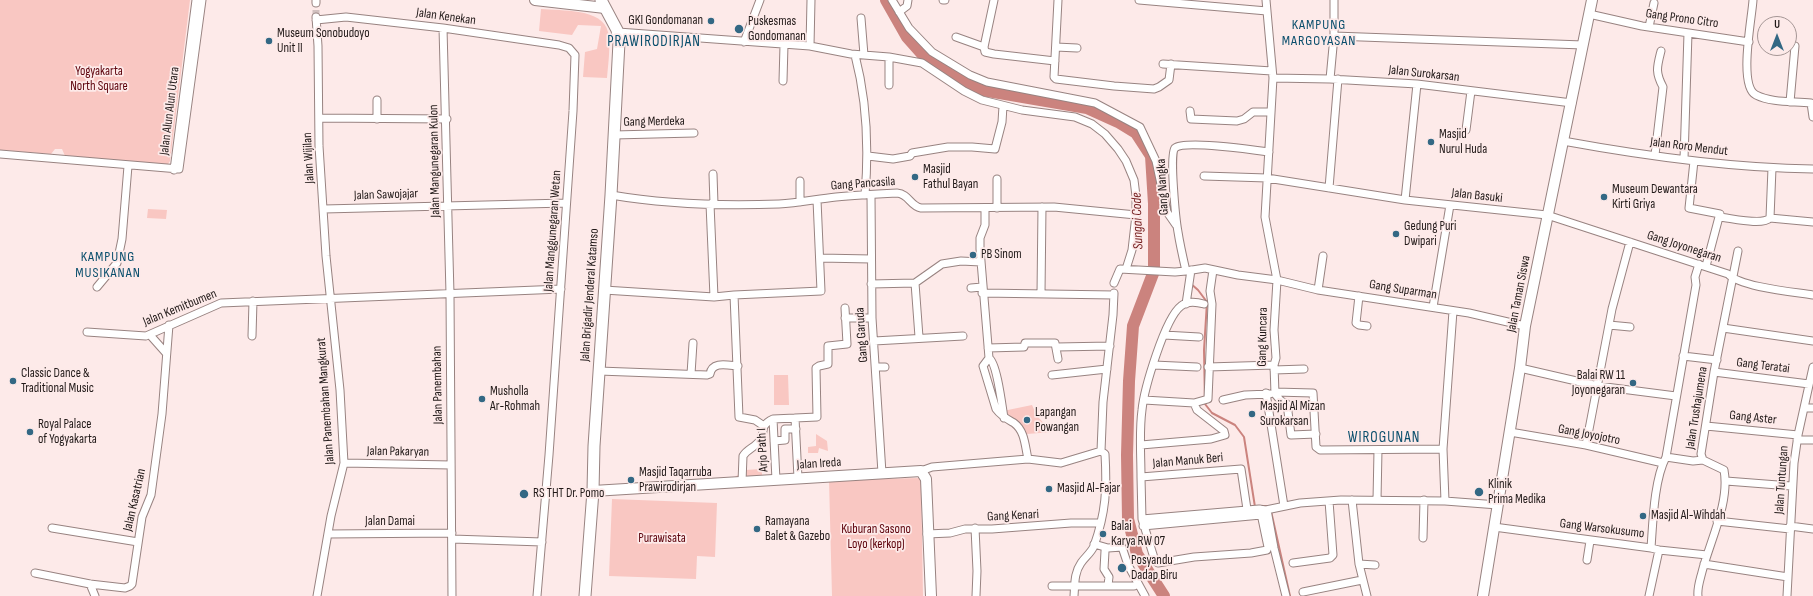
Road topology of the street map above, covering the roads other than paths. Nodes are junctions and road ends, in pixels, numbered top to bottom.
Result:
1 (196, 0) edge
2 (202, 0) edge
3 (535, 0) edge
4 (760, 0) edge
5 (811, 0) edge
6 (892, 0) edge
7 (908, 0) edge
8 (994, 0) edge
9 (1058, 0) edge
10 (1139, 0) edge
11 (1266, 0) edge
12 (1334, 0) edge
13 (1592, 0) edge
14 (1753, 0) edge
15 (555, 1) edge
16 (1654, 3) dead end
17 (603, 4) edge
18 (1267, 11) junction
19 (899, 12) junction
20 (1589, 14) junction
21 (316, 18) joint
22 (861, 18) dead end
23 (1649, 27) junction
24 (443, 28) junction
25 (618, 32) junction
26 (1688, 33) junction
27 (956, 36) dead end
28 (1334, 36) junction
29 (744, 42) junction
30 (1749, 42) junction
31 (784, 45) junction
32 (1583, 45) junction
33 (193, 46) junction
34 (810, 46) junction
35 (984, 47) junction
36 (1056, 47) junction
37 (1077, 48) dead end
38 (572, 50) joint
39 (1661, 51) dead end
40 (855, 55) junction
41 (864, 55) junction
42 (1794, 56) edge
43 (889, 57) junction
44 (1055, 61) junction
45 (1163, 64) dead end
46 (1171, 64) junction
47 (1273, 75) junction
48 (1334, 79) junction
49 (783, 81) dead end
50 (1417, 84) junction
51 (889, 85) dead end
52 (1471, 91) junction
53 (377, 100) dead end
54 (1790, 102) junction
55 (1812, 102) edge
56 (1572, 103) junction
57 (1003, 106) junction
58 (1190, 111) dead end
59 (1271, 112) junction
60 (1813, 117) edge
61 (318, 118) junction
62 (377, 119) junction
63 (447, 119) junction
64 (1466, 130) dead end
65 (694, 133) dead end
66 (614, 135) junction
67 (1563, 141) junction
68 (1269, 152) junction
69 (0, 154) edge
70 (1655, 155) junction
71 (868, 156) junction
72 (1684, 160) junction
73 (1694, 161) junction
74 (128, 166) junction
75 (1772, 168) junction
76 (1813, 169) edge
77 (713, 174) dead end
78 (1204, 176) dead end
79 (1267, 178) junction
80 (997, 179) dead end
81 (800, 181) dead end
82 (1329, 188) junction
83 (611, 195) junction
84 (868, 195) junction
85 (817, 200) junction
86 (1405, 200) junction
87 (800, 202) junction
88 (566, 203) junction
89 (712, 204) junction
90 (448, 205) junction
91 (1450, 205) junction
92 (1042, 207) junction
93 (985, 208) junction
94 (997, 208) junction
95 (324, 209) junction
96 (1136, 215) junction
97 (1547, 215) junction
98 (1719, 217) junction
99 (1770, 218) junction
100 (1813, 222) edge
101 (1177, 226) junction
102 (1630, 242) junction
103 (1738, 251) dead end
104 (1323, 256) dead end
105 (820, 258) junction
106 (871, 259) junction
107 (981, 262) junction
108 (1702, 265) junction
109 (1128, 269) junction
110 (1188, 270) junction
111 (1213, 270) junction
112 (1733, 279) junction
113 (1277, 280) junction
114 (915, 283) junction
115 (1114, 283) dead end
116 (871, 284) junction
117 (97, 287) dead end
118 (971, 288) dead end
119 (561, 289) junction
120 (604, 290) junction
121 (982, 290) junction
122 (1318, 290) junction
123 (450, 294) junction
124 (1041, 294) junction
125 (734, 295) junction
126 (1813, 295) edge
127 (1359, 296) junction
128 (330, 297) junction
129 (714, 297) junction
130 (253, 301) junction
131 (1186, 304) junction
132 (1204, 304) dead end
133 (1433, 307) junction
134 (845, 308) dead end
135 (1453, 311) junction
136 (845, 318) junction
137 (872, 318) junction
138 (170, 324) junction
139 (1609, 325) junction
140 (1367, 326) dead end
141 (1525, 326) junction
142 (1630, 327) dead end
143 (1723, 328) junction
144 (87, 332) dead end
145 (150, 335) junction
146 (1164, 335) junction
147 (252, 336) dead end
148 (963, 336) dead end
149 (919, 337) junction
150 (1199, 337) dead end
151 (874, 341) junction
152 (1813, 341) edge
153 (693, 343) dead end
154 (1110, 346) junction
155 (1057, 347) junction
156 (988, 348) junction
157 (166, 353) junction
158 (1683, 356) junction
159 (989, 358) junction
160 (1058, 359) dead end
161 (1717, 360) junction
162 (1154, 365) junction
163 (738, 366) junction
164 (1197, 366) dead end
165 (886, 367) dead end
166 (1208, 367) junction
167 (876, 368) junction
168 (1274, 368) junction
169 (1520, 368) junction
170 (1813, 368) edge
171 (1108, 369) junction
172 (1304, 369) dead end
173 (599, 371) junction
174 (1714, 372) junction
175 (691, 374) junction
176 (1052, 375) dead end
177 (1809, 384) junction
178 (1598, 386) junction
179 (1275, 393) junction
180 (1266, 394) junction
181 (1676, 396) junction
182 (1144, 400) junction
183 (1223, 400) dead end
184 (1194, 403) junction
185 (1804, 408) junction
186 (1813, 408) edge
187 (795, 418) junction
188 (1004, 418) junction
189 (773, 419) junction
190 (1213, 424) junction
191 (764, 426) junction
192 (1706, 426) junction
193 (796, 429) junction
194 (1510, 432) junction
195 (1316, 434) junction
196 (1797, 437) junction
197 (1214, 438) junction
198 (1813, 440) edge
199 (774, 441) junction
200 (1141, 445) junction
201 (1586, 445) junction
202 (1443, 448) junction
203 (1378, 450) junction
204 (1101, 451) junction
205 (1028, 458) junction
206 (1665, 460) junction
207 (1703, 460) junction
208 (344, 463) junction
209 (451, 465) junction
210 (921, 471) junction
211 (882, 473) junction
212 (798, 478) junction
213 (1141, 478) junction
214 (776, 480) junction
215 (1726, 481) junction
216 (742, 482) junction
217 (1791, 486) junction
218 (593, 491) junction
219 (1330, 500) junction
220 (1352, 500) junction
221 (1377, 500) junction
222 (1424, 500) junction
223 (1445, 500) junction
224 (1498, 505) junction
225 (1284, 506) junction
226 (1264, 511) junction
227 (1247, 513) junction
228 (1717, 521) junction
229 (1100, 523) junction
230 (1142, 523) junction
231 (1494, 527) junction
232 (52, 528) dead end
233 (975, 528) junction
234 (1790, 528) junction
235 (1813, 529) edge
236 (328, 534) junction
237 (928, 534) junction
238 (452, 536) junction
239 (1423, 538) dead end
240 (1590, 540) junction
241 (138, 542) junction
242 (542, 542) junction
243 (1094, 544) junction
244 (1651, 548) junction
245 (1659, 550) junction
246 (1104, 551) dead end
247 (1707, 555) junction
248 (1587, 560) dead end
249 (1293, 563) dead end
250 (1359, 564) junction
251 (1704, 564) junction
252 (1375, 565) dead end
253 (35, 573) dead end
254 (1788, 577) junction
255 (1362, 580) junction
256 (90, 584) junction
257 (1052, 586) dead end
258 (1074, 586) junction
259 (1108, 586) junction
260 (1134, 586) dead end
261 (1303, 592) dead end
262 (95, 596) edge
263 (316, 596) edge
264 (452, 596) edge
265 (538, 596) edge
266 (585, 596) edge
267 (931, 596) edge
268 (976, 596) edge
269 (1074, 596) edge
270 (1145, 596) edge
271 (1286, 596) edge
272 (1367, 596) edge
273 (1483, 596) edge
274 (1649, 596) edge
275 (1698, 596) edge
276 (1787, 596) edge

1 - 33 street, Jalan Alun Alun Utara
2 - 33 street, Jalan Alun Alun Utara
3 - 15 main road
4 - 29 street
5 - 34 street
6 - 19 street
7 - 19 street
8 - 35 street
9 - 36 street
10 - 18 street
11 - 18 street, Gang Kuncara
12 - 28 street
13 - 20 main road, Jalan Taman Siswa
14 - 30 street
15 - 17 main road
16 - 23 street
17 - 25 main road
18 - 47 street, Gang Kuncara
19 - 101 street
20 - 23 street, Gang Prono Citro
20 - 32 main road, Jalan Taman Siswa
21 - 24 street, Jalan Kenekan
21 - 61 street, Jalan Wijilan
22 - 41 street
23 - 26 street, Gang Prono Citro
24 - 38 street, Jalan Kenekan
24 - 63 street, Jalan Mangunegaran Kulon
25 - 29 street
25 - 66 main road, Jalan Brigadir Jenderal Katamso
26 - 30 street, Gang Prono Citro
26 - 72 street
27 - 35 street
28 - 32 street
28 - 48 street
29 - 31 street
30 - 54 street
31 - 34 street
31 - 49 street
32 - 56 main road, Jalan Taman Siswa
33 - 74 street, Jalan Alun Alun Utara
34 - 40 street
35 - 44 street
36 - 37 street
36 - 44 street
38 - 88 street, Jalan Manggunegaran Wetan
39 - 70 street
40 - 41 street
40 - 71 street, Gang Garuda
41 - 43 street
42 - 54 street
43 - 51 street
43 - 57 street
44 - 46 street
45 - 46 street, Jalan Surokarsan
46 - 47 street, Jalan Surokarsan
47 - 48 street, Jalan Surokarsan
47 - 59 street, Gang Kuncara
48 - 50 street, Jalan Surokarsan
48 - 82 street
50 - 52 street, Jalan Surokarsan
50 - 86 street
52 - 56 street, Jalan Surokarsan
52 - 64 street
53 - 62 street
54 - 55 street
55 - 60 street
56 - 67 main road, Jalan Taman Siswa
57 - 71 street
57 - 96 street
58 - 59 street
59 - 68 street, Gang Kuncara
61 - 62 street
61 - 95 street, Jalan Wijilan
62 - 63 street
63 - 90 street, Jalan Mangunegaran Kulon
65 - 66 street, Gang Merdeka
66 - 83 main road, Jalan Brigadir Jenderal Katamso
67 - 70 street, Jalan Roro Mendut
67 - 97 main road, Jalan Taman Siswa
68 - 79 street, Gang Kuncara
68 - 101 street, Gang Nangka
69 - 74 street
70 - 72 street, Jalan Roro Mendut
71 - 84 street, Gang Garuda
72 - 73 street, Jalan Roro Mendut
73 - 75 street, Jalan Roro Mendut
73 - 98 street
74 - 117 street
75 - 76 street, Jalan Roro Mendut
75 - 99 street
77 - 89 street
78 - 79 street, Jalan Basuki
79 - 82 street, Jalan Basuki
79 - 113 street, Gang Kuncara
80 - 94 street
81 - 87 street
82 - 86 street, Jalan Basuki
83 - 89 street, Gang Pancasila
83 - 120 main road, Jalan Brigadir Jenderal Katamso
84 - 85 street, Gang Pancasila
84 - 93 street, Gang Pancasila
84 - 106 street, Gang Garuda
85 - 87 street, Gang Pancasila
85 - 105 street
86 - 91 street, Jalan Basuki
87 - 89 street, Gang Pancasila
88 - 90 street, Jalan Sawojajar
88 - 119 street, Jalan Manggunegaran Wetan
89 - 129 street
90 - 95 street, Jalan Sawojajar
90 - 123 street, Jalan Mangunegaran Kulon
91 - 97 street, Jalan Basuki
91 - 133 street
92 - 94 street, Gang Pancasila
92 - 96 street, Gang Pancasila
92 - 124 street
93 - 94 street, Gang Pancasila
93 - 107 street
95 - 128 street, Jalan Wijilan
96 - 109 street
97 - 102 street, Gang Joyonegaran
97 - 141 main road, Jalan Taman Siswa
98 - 99 street
98 - 108 street
99 - 100 street
101 - 110 street, Gang Nangka
102 - 108 street, Gang Joyonegaran
102 - 139 street
103 - 112 street, Jalan Trushajumena
104 - 122 street
105 - 106 street
105 - 125 street
106 - 116 street, Gang Garuda
107 - 114 street
107 - 121 street
108 - 112 street, Gang Joyonegaran
108 - 158 street
109 - 110 street
109 - 115 street
110 - 111 street
110 - 131 street, Gang Nangka
111 - 113 street, Gang Suparman
111 - 166 street
112 - 126 street, Gang Joyonegaran
112 - 143 street, Jalan Trushajumena
113 - 122 street, Gang Suparman
113 - 168 street, Gang Kuncara
114 - 116 street
114 - 149 street
116 - 137 street, Gang Garuda
118 - 121 street
119 - 123 street
119 - 242 street, Jalan Manggunegaran Wetan
120 - 129 street
120 - 173 main road, Jalan Brigadir Jenderal Katamso
121 - 124 street
121 - 156 street
122 - 127 street, Gang Suparman
123 - 128 street
123 - 209 street, Jalan Panembahan
124 - 154 street
125 - 129 street
125 - 163 street
127 - 133 street, Gang Suparman
127 - 140 street
128 - 130 street, Jalan Kemitbumen
128 - 208 street, Jalan Panembahan Mangkurat
130 - 138 street, Jalan Kemitbumen
130 - 147 street
131 - 132 street
131 - 146 street
133 - 135 street, Gang Suparman
134 - 136 street
135 - 141 street, Gang Suparman
135 - 202 street
136 - 137 street
136 - 187 street
137 - 151 street, Gang Garuda
138 - 145 street, Jalan Kemitbumen
138 - 157 street, Jalan Kasatrian
139 - 142 street
139 - 178 street
141 - 169 main road, Jalan Taman Siswa
143 - 152 street
143 - 161 street, Jalan Trushajumena
144 - 145 street, Jalan Kemitbumen
145 - 157 street
146 - 150 street
146 - 162 street
148 - 149 street
149 - 151 street
151 - 167 street, Gang Garuda
153 - 175 street
154 - 155 street
154 - 171 street
155 - 156 street
155 - 160 street
156 - 159 street
157 - 241 street, Jalan Kasatrian
158 - 161 street
158 - 181 street
159 - 188 street
159 - 188 street
161 - 174 street, Jalan Trushajumena
162 - 164 street
162 - 182 street
163 - 175 street
163 - 191 street
165 - 167 street
166 - 168 street
166 - 184 street
167 - 211 street, Gang Garuda
168 - 172 street
168 - 179 street, Gang Kuncara
169 - 178 street
169 - 194 main road, Jalan Taman Siswa
170 - 177 street, Jalan Tuntungan
171 - 176 street
171 - 204 street
173 - 175 street
173 - 218 main road, Jalan Brigadir Jenderal Katamso
174 - 177 street, Gang Teratai
174 - 192 street, Jalan Trushajumena
177 - 185 street, Jalan Tuntungan
178 - 181 street
178 - 201 street
179 - 180 street
179 - 195 street
179 - 195 street
180 - 183 street
180 - 225 street
181 - 206 street
182 - 184 street
182 - 200 street
184 - 190 street
185 - 186 street
185 - 196 street, Jalan Tuntungan
187 - 189 street
187 - 193 street
188 - 205 street
189 - 191 street
189 - 199 street, Arjo Path I
190 - 197 street
190 - 197 street
191 - 216 street
192 - 196 street, Gang Aster
192 - 207 street, Jalan Trushajumena
193 - 199 street
193 - 212 street
194 - 201 street, Gang Joyojotro
194 - 224 main road, Jalan Taman Siswa
195 - 203 street
196 - 198 street, Gang Aster
196 - 217 street, Jalan Tuntungan
197 - 200 street
199 - 214 street, Arjo Path I
200 - 213 street
201 - 206 street, Gang Joyojotro
202 - 203 street
202 - 223 street
203 - 221 street
204 - 205 street
204 - 229 street
205 - 210 street
206 - 207 street, Gang Joyojotro
206 - 244 street
207 - 215 street, Jalan Trushajumena
208 - 209 street, Jalan Pakaryan
208 - 236 street, Jalan Panembahan Mangkurat
209 - 238 street, Jalan Panembahan
210 - 211 main road, Jalan Ireda
210 - 237 main road
211 - 212 main road, Jalan Ireda
212 - 214 main road, Jalan Ireda
213 - 227 street, Jalan Manuk Beri
213 - 230 street, Jalan Manuk Beri
214 - 216 main road, Jalan Ireda
215 - 217 street
215 - 228 street
216 - 218 main road, Jalan Ireda
217 - 234 street, Jalan Tuntungan
218 - 266 main road, Jalan Brigadir Jenderal Katamso
219 - 220 street
219 - 225 street
219 - 249 street
220 - 221 street
220 - 250 street
221 - 222 street
222 - 223 street
222 - 239 street
223 - 224 street
224 - 231 main road, Jalan Taman Siswa
225 - 226 street
226 - 227 street
226 - 230 street, Jalan Manuk Beri
226 - 271 street
227 - 230 street
228 - 234 street
228 - 247 street
229 - 233 street, Gang Kenari
229 - 243 street
231 - 240 street, Gang Warsokusumo
231 - 273 main road, Jalan Taman Siswa
232 - 241 street
233 - 237 street, Gang Kenari
233 - 268 street
234 - 235 street
234 - 254 street, Jalan Tuntungan
236 - 238 street, Jalan Damai
236 - 263 street, Jalan Panembahan Mangkurat
237 - 267 main road
238 - 242 street, Jalan Damai
238 - 264 street, Jalan Panembahan
240 - 244 street, Gang Warsokusumo
240 - 248 street
241 - 256 street, Jalan Kasatrian
242 - 265 street, Jalan Manggunegaran Wetan
243 - 258 street
243 - 270 street
244 - 245 street, Gang Warsokusumo
245 - 247 street, Gang Warsokusumo
245 - 274 street
246 - 259 street
247 - 251 street
250 - 252 street
250 - 255 street
251 - 254 street
251 - 275 street
253 - 256 street
254 - 276 street, Jalan Tuntungan
255 - 261 street
255 - 272 street
256 - 262 street
257 - 258 street
258 - 259 street
258 - 269 street
259 - 260 street

